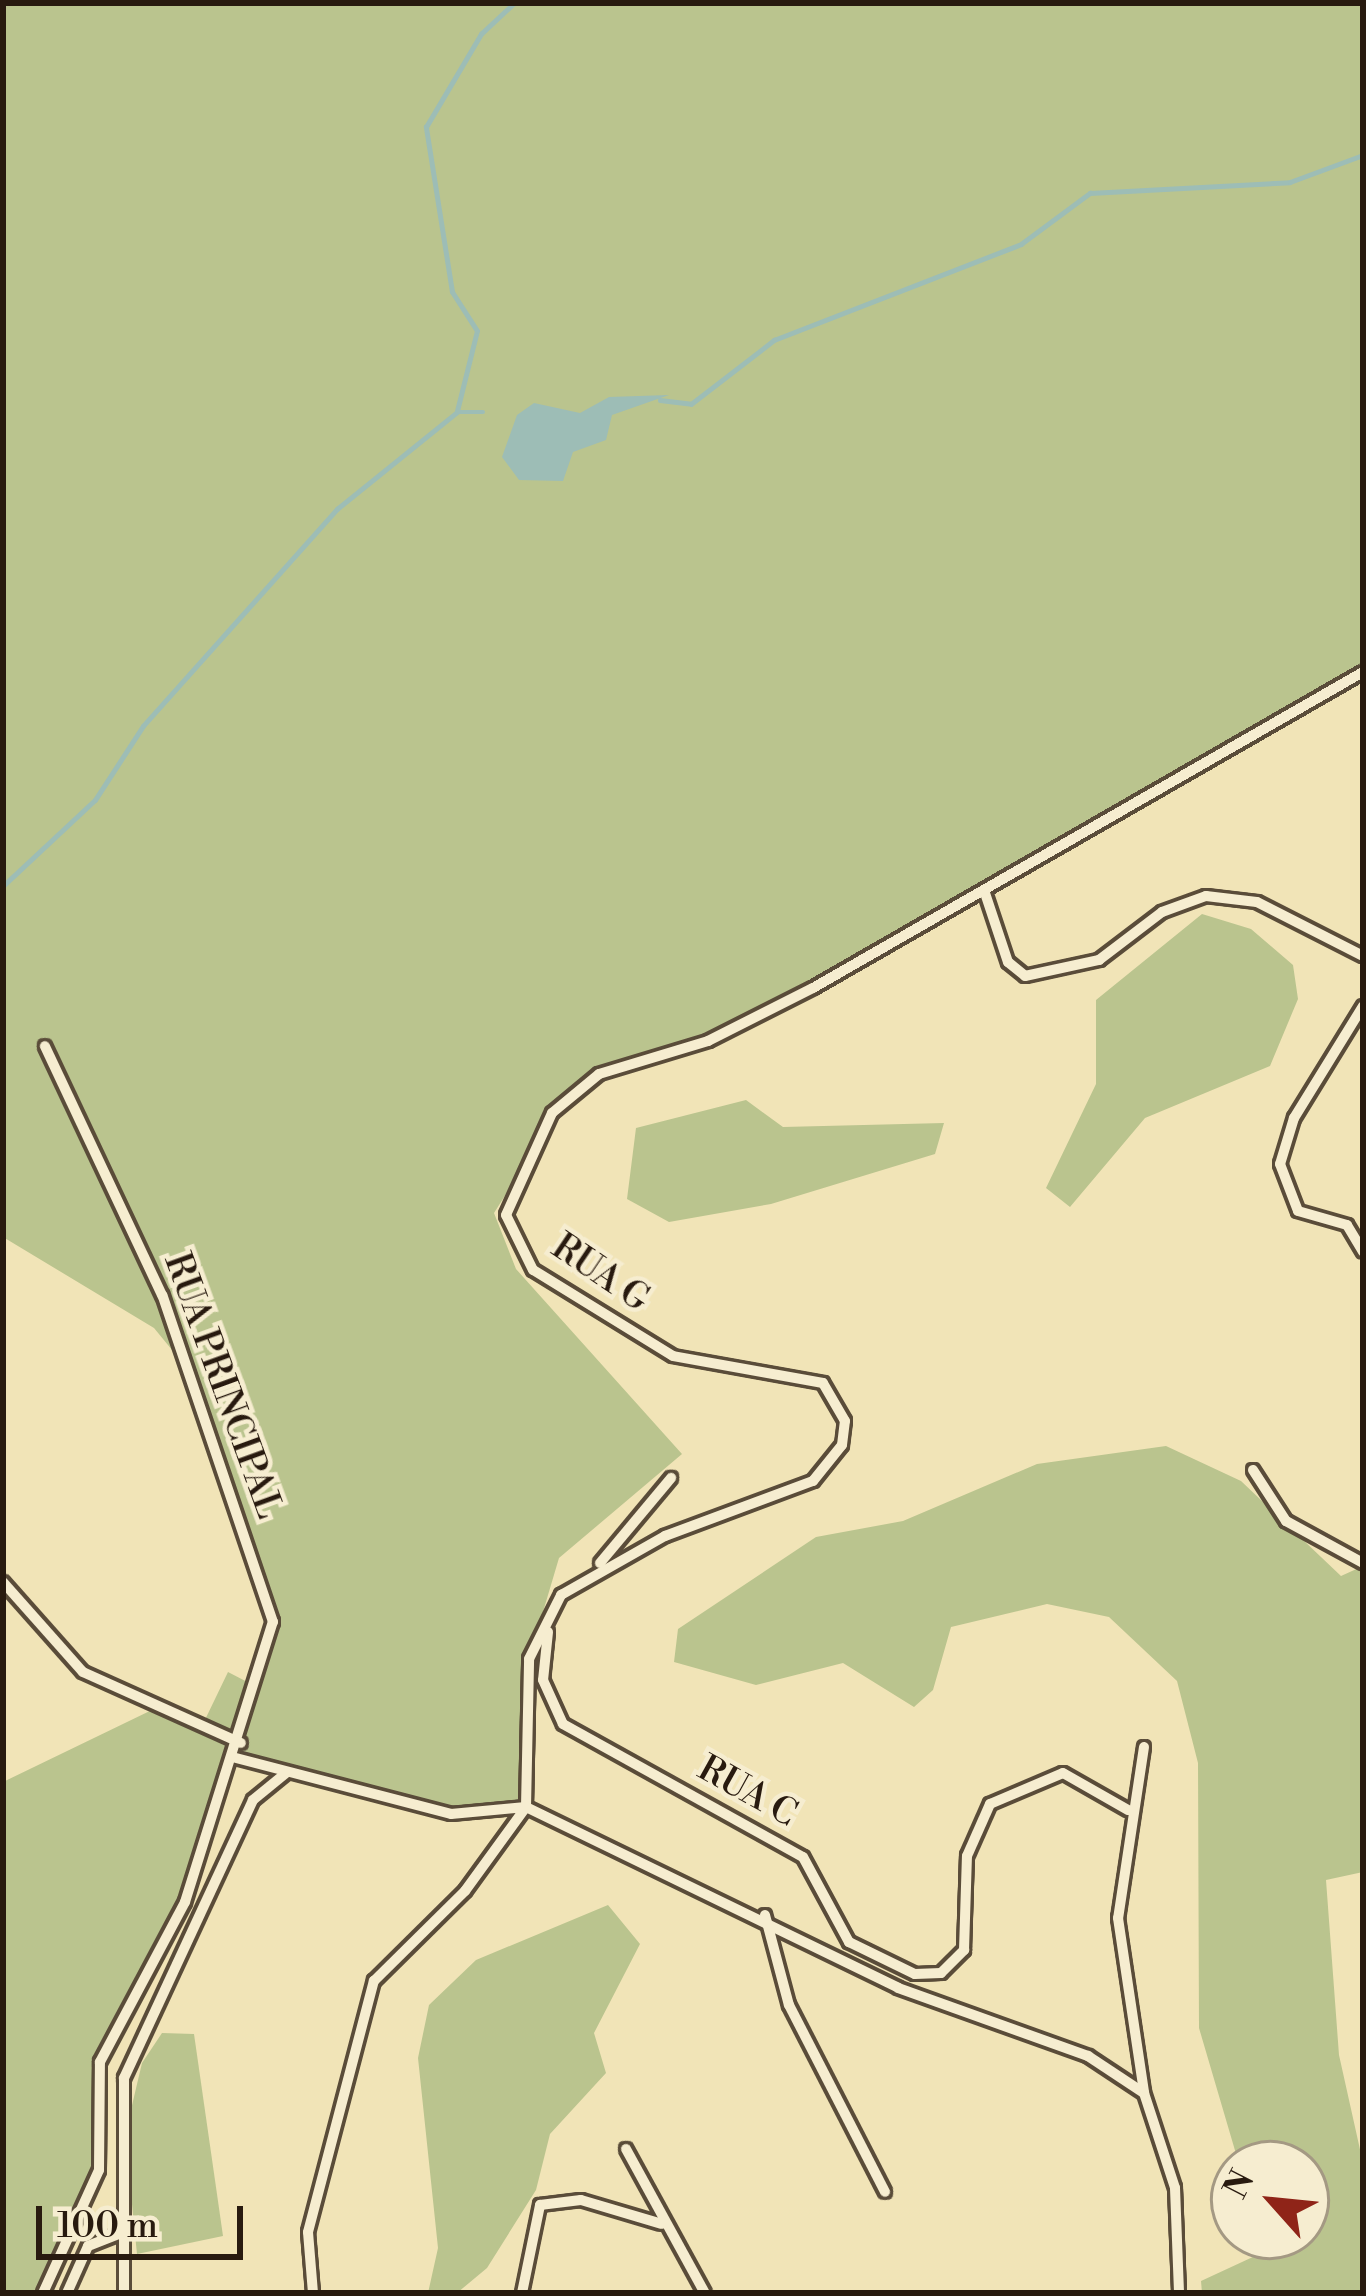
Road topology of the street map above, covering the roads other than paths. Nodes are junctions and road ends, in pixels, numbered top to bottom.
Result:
1 (1363, 672) edge
2 (984, 890) junction
3 (1363, 956) edge
4 (1363, 1006) edge
5 (45, 1046) dead end
6 (1363, 1252) edge
7 (1253, 1470) dead end
8 (671, 1478) dead end
9 (1363, 1563) edge
10 (594, 1570) junction
11 (3, 1582) edge
12 (561, 1595) junction
13 (241, 1743) junction
14 (1144, 1747) dead end
15 (236, 1758) junction
16 (286, 1773) junction
17 (526, 1807) junction
18 (1129, 1810) junction
19 (765, 1915) junction
20 (1144, 2093) junction
21 (626, 2149) dead end
22 (885, 2192) dead end
23 (662, 2224) junction
24 (126, 2231) junction
25 (43, 2293) edge
26 (67, 2293) edge
27 (124, 2293) edge
28 (314, 2293) edge
29 (522, 2293) edge
30 (705, 2293) edge
31 (1179, 2293) edge

1 - 2 street, RUA G
2 - 3 street
2 - 10 street, RUA G
4 - 6 street
5 - 13 street, RUA PRINCIPAL
7 - 9 street
8 - 10 street
10 - 12 street, RUA G
11 - 13 street
12 - 17 street, RUA G
12 - 18 street, RUA C
13 - 15 street, RUA PRINCIPAL
14 - 18 street
15 - 16 street
15 - 25 street, RUA PRINCIPAL
16 - 17 street
16 - 24 street
17 - 19 street
17 - 28 street
18 - 20 street
19 - 20 street
19 - 22 street
20 - 31 street
21 - 23 street
23 - 29 street
23 - 30 street
24 - 26 street
24 - 27 street

